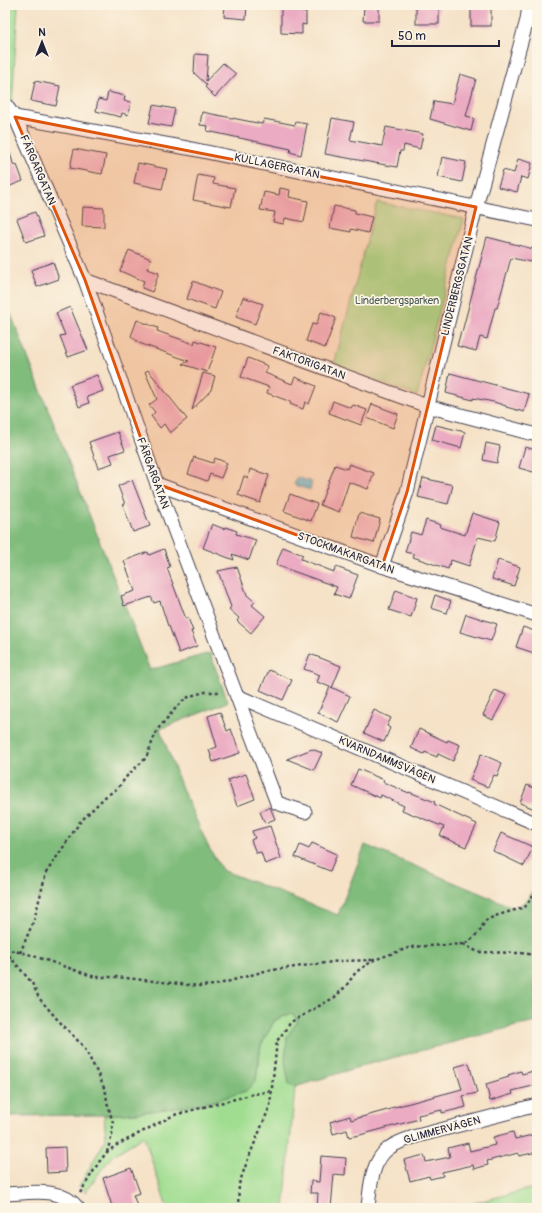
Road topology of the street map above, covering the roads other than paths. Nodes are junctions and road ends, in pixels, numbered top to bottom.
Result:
1 (529, 5) edge
2 (5, 104) edge
3 (15, 117) junction
4 (476, 207) junction
5 (537, 220) edge
6 (85, 280) junction
7 (427, 406) junction
8 (537, 435) edge
9 (157, 484) junction
10 (382, 566) junction
11 (537, 615) edge
12 (237, 696) junction
13 (305, 812) dead end
14 (537, 824) edge
15 (537, 1105) edge
16 (5, 1194) edge
17 (76, 1206) edge
18 (368, 1208) edge

1 - 4 street, LINDERBERGSGATAN
2 - 3 street, FÄRGARGATAN
3 - 4 street, KULLAGERGATAN
3 - 6 street, FÄRGARGATAN
4 - 5 street, KULLAGERGATAN
4 - 7 street, LINDERBERGSGATAN
6 - 7 street, FAKTORIGATAN
6 - 9 street, FÄRGARGATAN
7 - 8 street, FAKTORIGATAN
7 - 10 street, LINDERBERGSGATAN
9 - 10 street, STOCKMAKARGATAN
9 - 12 street, FÄRGARGATAN
10 - 11 street, STOCKMAKARGATAN
12 - 13 street, FÄRGARGATAN
12 - 14 street, KVARNDAMMSVÄGEN
15 - 18 street, GLIMMERVÄGEN
16 - 17 street

